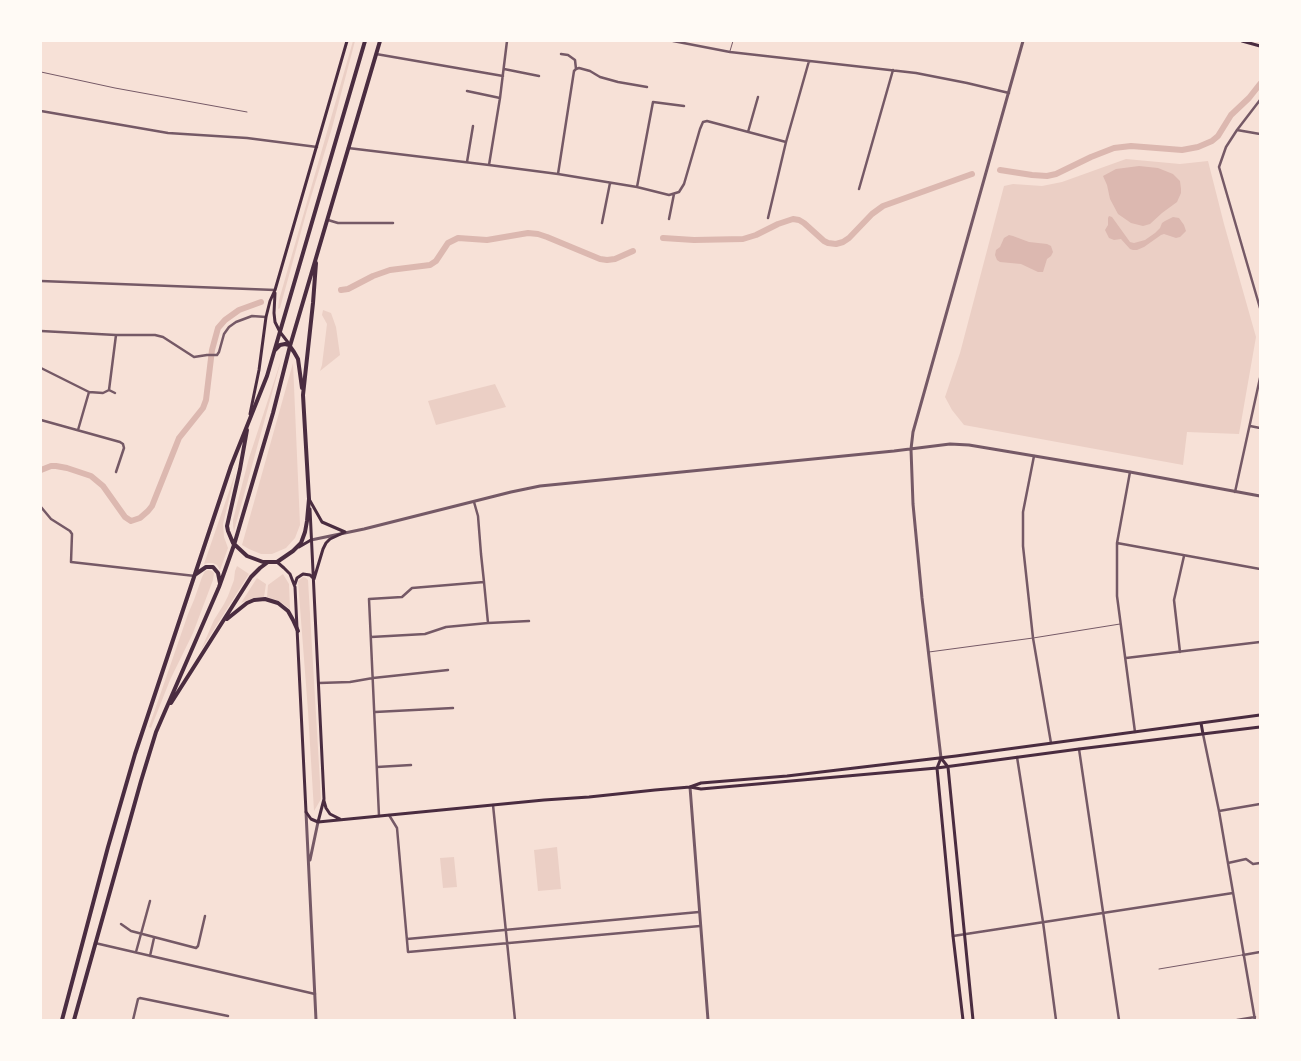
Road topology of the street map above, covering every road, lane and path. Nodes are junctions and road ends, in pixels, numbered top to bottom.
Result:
1 (348, 41) edge
2 (365, 41) edge
3 (380, 41) edge
4 (507, 41) edge
5 (673, 41) edge
6 (733, 41) edge
7 (1023, 41) edge
8 (1242, 41) edge
9 (1260, 46) edge
10 (730, 52) junction
11 (376, 54) junction
12 (561, 54) dead end
13 (809, 61) junction
14 (504, 69) junction
15 (576, 69) junction
16 (894, 70) junction
17 (41, 72) edge
18 (503, 76) junction
19 (539, 76) dead end
20 (647, 87) dead end
21 (468, 91) dead end
22 (1009, 93) junction
23 (758, 97) dead end
24 (500, 98) junction
25 (1260, 100) edge
26 (684, 106) dead end
27 (41, 112) edge
28 (247, 112) dead end
29 (473, 126) dead end
30 (1237, 130) junction
31 (748, 132) junction
32 (1260, 134) edge
33 (786, 142) junction
34 (317, 147) junction
35 (348, 148) junction
36 (467, 162) junction
37 (489, 165) junction
38 (558, 174) junction
39 (610, 183) junction
40 (637, 188) junction
41 (859, 189) dead end
42 (674, 194) junction
43 (768, 218) dead end
44 (327, 219) junction
45 (669, 219) dead end
46 (394, 223) dead end
47 (602, 223) dead end
48 (317, 255) junction
49 (41, 281) edge
50 (275, 290) junction
51 (1260, 308) edge
52 (266, 317) junction
53 (41, 330) edge
54 (280, 332) junction
55 (116, 335) junction
56 (290, 346) junction
57 (274, 352) junction
58 (41, 368) edge
59 (1260, 378) edge
60 (109, 390) junction
61 (89, 392) junction
62 (115, 393) dead end
63 (303, 394) junction
64 (41, 420) edge
65 (248, 422) junction
66 (1250, 426) junction
67 (1260, 428) edge
68 (78, 430) junction
69 (911, 449) junction
70 (1034, 456) junction
71 (116, 472) dead end
72 (1130, 472) junction
73 (1236, 492) junction
74 (1260, 496) edge
75 (309, 499) junction
76 (474, 502) junction
77 (41, 507) edge
78 (345, 532) junction
79 (311, 540) junction
80 (1117, 543) junction
81 (234, 545) junction
82 (297, 548) junction
83 (1184, 556) junction
84 (268, 562) junction
85 (276, 562) junction
86 (1260, 569) edge
87 (195, 576) junction
88 (314, 579) junction
89 (484, 582) junction
90 (219, 587) junction
91 (295, 587) junction
92 (529, 621) dead end
93 (224, 622) junction
94 (488, 623) junction
95 (1121, 624) junction
96 (298, 631) junction
97 (372, 637) junction
98 (1033, 638) junction
99 (1260, 642) edge
100 (929, 652) junction
101 (1180, 652) junction
102 (1126, 658) junction
103 (448, 670) dead end
104 (373, 678) junction
105 (319, 683) junction
106 (453, 708) dead end
107 (375, 712) junction
108 (163, 714) junction
109 (1260, 715) edge
110 (1201, 723) junction
111 (1260, 727) edge
112 (1135, 732) junction
113 (1203, 734) junction
114 (1051, 743) junction
115 (1079, 749) junction
116 (1017, 757) junction
117 (941, 758) junction
118 (411, 765) dead end
119 (377, 767) junction
120 (948, 767) junction
121 (937, 768) junction
122 (690, 787) junction
123 (324, 800) junction
124 (1260, 804) edge
125 (493, 805) junction
126 (1218, 811) junction
127 (306, 812) junction
128 (389, 814) junction
129 (379, 816) junction
130 (346, 820) junction
131 (318, 822) junction
132 (1228, 863) junction
133 (1260, 863) edge
134 (309, 865) junction
135 (1233, 893) junction
136 (150, 901) dead end
137 (700, 912) junction
138 (1103, 913) junction
139 (205, 916) dead end
140 (1043, 922) junction
141 (121, 924) dead end
142 (700, 926) junction
143 (506, 930) junction
144 (141, 934) junction
145 (964, 934) junction
146 (953, 936) junction
147 (154, 938) junction
148 (407, 939) junction
149 (95, 943) junction
150 (507, 943) junction
151 (136, 952) junction
152 (1260, 952) edge
153 (1244, 955) junction
154 (150, 956) junction
155 (1159, 969) dead end
156 (314, 994) junction
157 (228, 1016) dead end
158 (1255, 1018) edge
159 (62, 1020) edge
160 (74, 1020) edge
161 (133, 1020) edge
162 (316, 1020) edge
163 (515, 1020) edge
164 (708, 1020) edge
165 (963, 1020) edge
166 (973, 1020) edge
167 (1056, 1020) edge
168 (1119, 1020) edge
169 (1237, 1020) edge

1 - 34 main road
2 - 54 main road
3 - 11 main road
4 - 14 street
5 - 10 street
6 - 10 lane
7 - 22 street
8 - 9 main road
10 - 13 street
11 - 18 street
11 - 35 main road
12 - 15 street
13 - 16 street
13 - 33 street
14 - 18 street
14 - 19 street
15 - 20 street
15 - 38 street
16 - 22 street
16 - 41 street
17 - 28 lane
18 - 24 street
21 - 24 street
22 - 69 street
23 - 31 street
24 - 37 street
25 - 30 street
26 - 40 street
27 - 34 street
29 - 36 street
30 - 32 street
30 - 51 street
31 - 33 street
31 - 42 street
33 - 43 street
34 - 50 main road
35 - 36 street
35 - 44 main road
36 - 37 street
37 - 38 street
38 - 39 street
39 - 40 street
39 - 47 street
40 - 42 street
42 - 45 street
44 - 46 street
44 - 48 main road
48 - 56 main road
48 - 63 main road
49 - 50 street
50 - 52 main road
50 - 54 main road
52 - 55 street
52 - 65 main road
53 - 55 street
54 - 56 main road
54 - 57 main road
55 - 60 street
56 - 57 main road
56 - 63 main road
56 - 81 main road
57 - 65 main road
58 - 61 street
59 - 66 street
60 - 61 street
60 - 62 street
61 - 68 street
63 - 75 main road
64 - 68 street
65 - 81 main road
65 - 87 main road
66 - 67 street
66 - 73 street
68 - 71 street
69 - 70 street
69 - 76 street
69 - 100 street
70 - 72 street
70 - 98 street
72 - 73 street
72 - 80 street
73 - 74 street
75 - 78 main road
75 - 79 main road
75 - 82 main road
76 - 78 street
76 - 89 street
77 - 87 street
78 - 79 street
78 - 88 main road
79 - 82 main road
79 - 88 main road
80 - 83 street
80 - 95 street
81 - 84 main road
81 - 90 main road
82 - 85 main road
83 - 86 street
83 - 101 street
84 - 85 main road
84 - 93 main road
85 - 91 main road
87 - 90 main road
87 - 159 main road
88 - 91 main road
88 - 105 main road
89 - 94 street
89 - 97 street
90 - 108 main road
91 - 96 main road
92 - 94 street
93 - 96 main road
93 - 108 main road
94 - 97 street
95 - 98 lane
95 - 102 street
96 - 127 main road
97 - 104 street
98 - 100 lane
98 - 114 street
99 - 101 street
100 - 117 street
101 - 102 street
102 - 112 street
103 - 104 street
104 - 105 street
104 - 107 street
105 - 123 main road
106 - 107 street
107 - 119 street
108 - 149 main road
109 - 110 main road
110 - 112 main road
110 - 113 main road
111 - 113 main road
112 - 114 main road
113 - 115 main road
113 - 126 street
114 - 117 main road
115 - 116 main road
115 - 138 street
116 - 120 main road
116 - 140 street
117 - 120 main road
117 - 121 main road
117 - 122 main road
118 - 119 street
119 - 129 street
120 - 121 main road
120 - 145 main road
121 - 122 main road
121 - 146 main road
122 - 125 main road
122 - 137 street
123 - 130 main road
123 - 131 main road
124 - 126 street
125 - 128 main road
125 - 143 street
126 - 132 street
127 - 131 main road
127 - 134 street
128 - 129 main road
128 - 148 street
129 - 130 main road
130 - 131 main road
131 - 134 street
132 - 133 street
132 - 135 street
134 - 156 street
135 - 138 street
135 - 153 street
136 - 144 street
137 - 142 street
137 - 143 street
138 - 140 street
138 - 168 street
139 - 147 street
140 - 145 street
140 - 167 street
141 - 144 street
142 - 150 street
142 - 164 street
143 - 148 street
143 - 150 street
144 - 147 street
144 - 151 street
145 - 146 street
145 - 166 main road
146 - 165 main road
147 - 154 street
148 - 150 street
149 - 151 street
149 - 160 main road
150 - 163 street
151 - 154 street
152 - 153 street
153 - 155 lane
153 - 158 street
154 - 156 street
156 - 162 street
157 - 161 street
158 - 169 street

